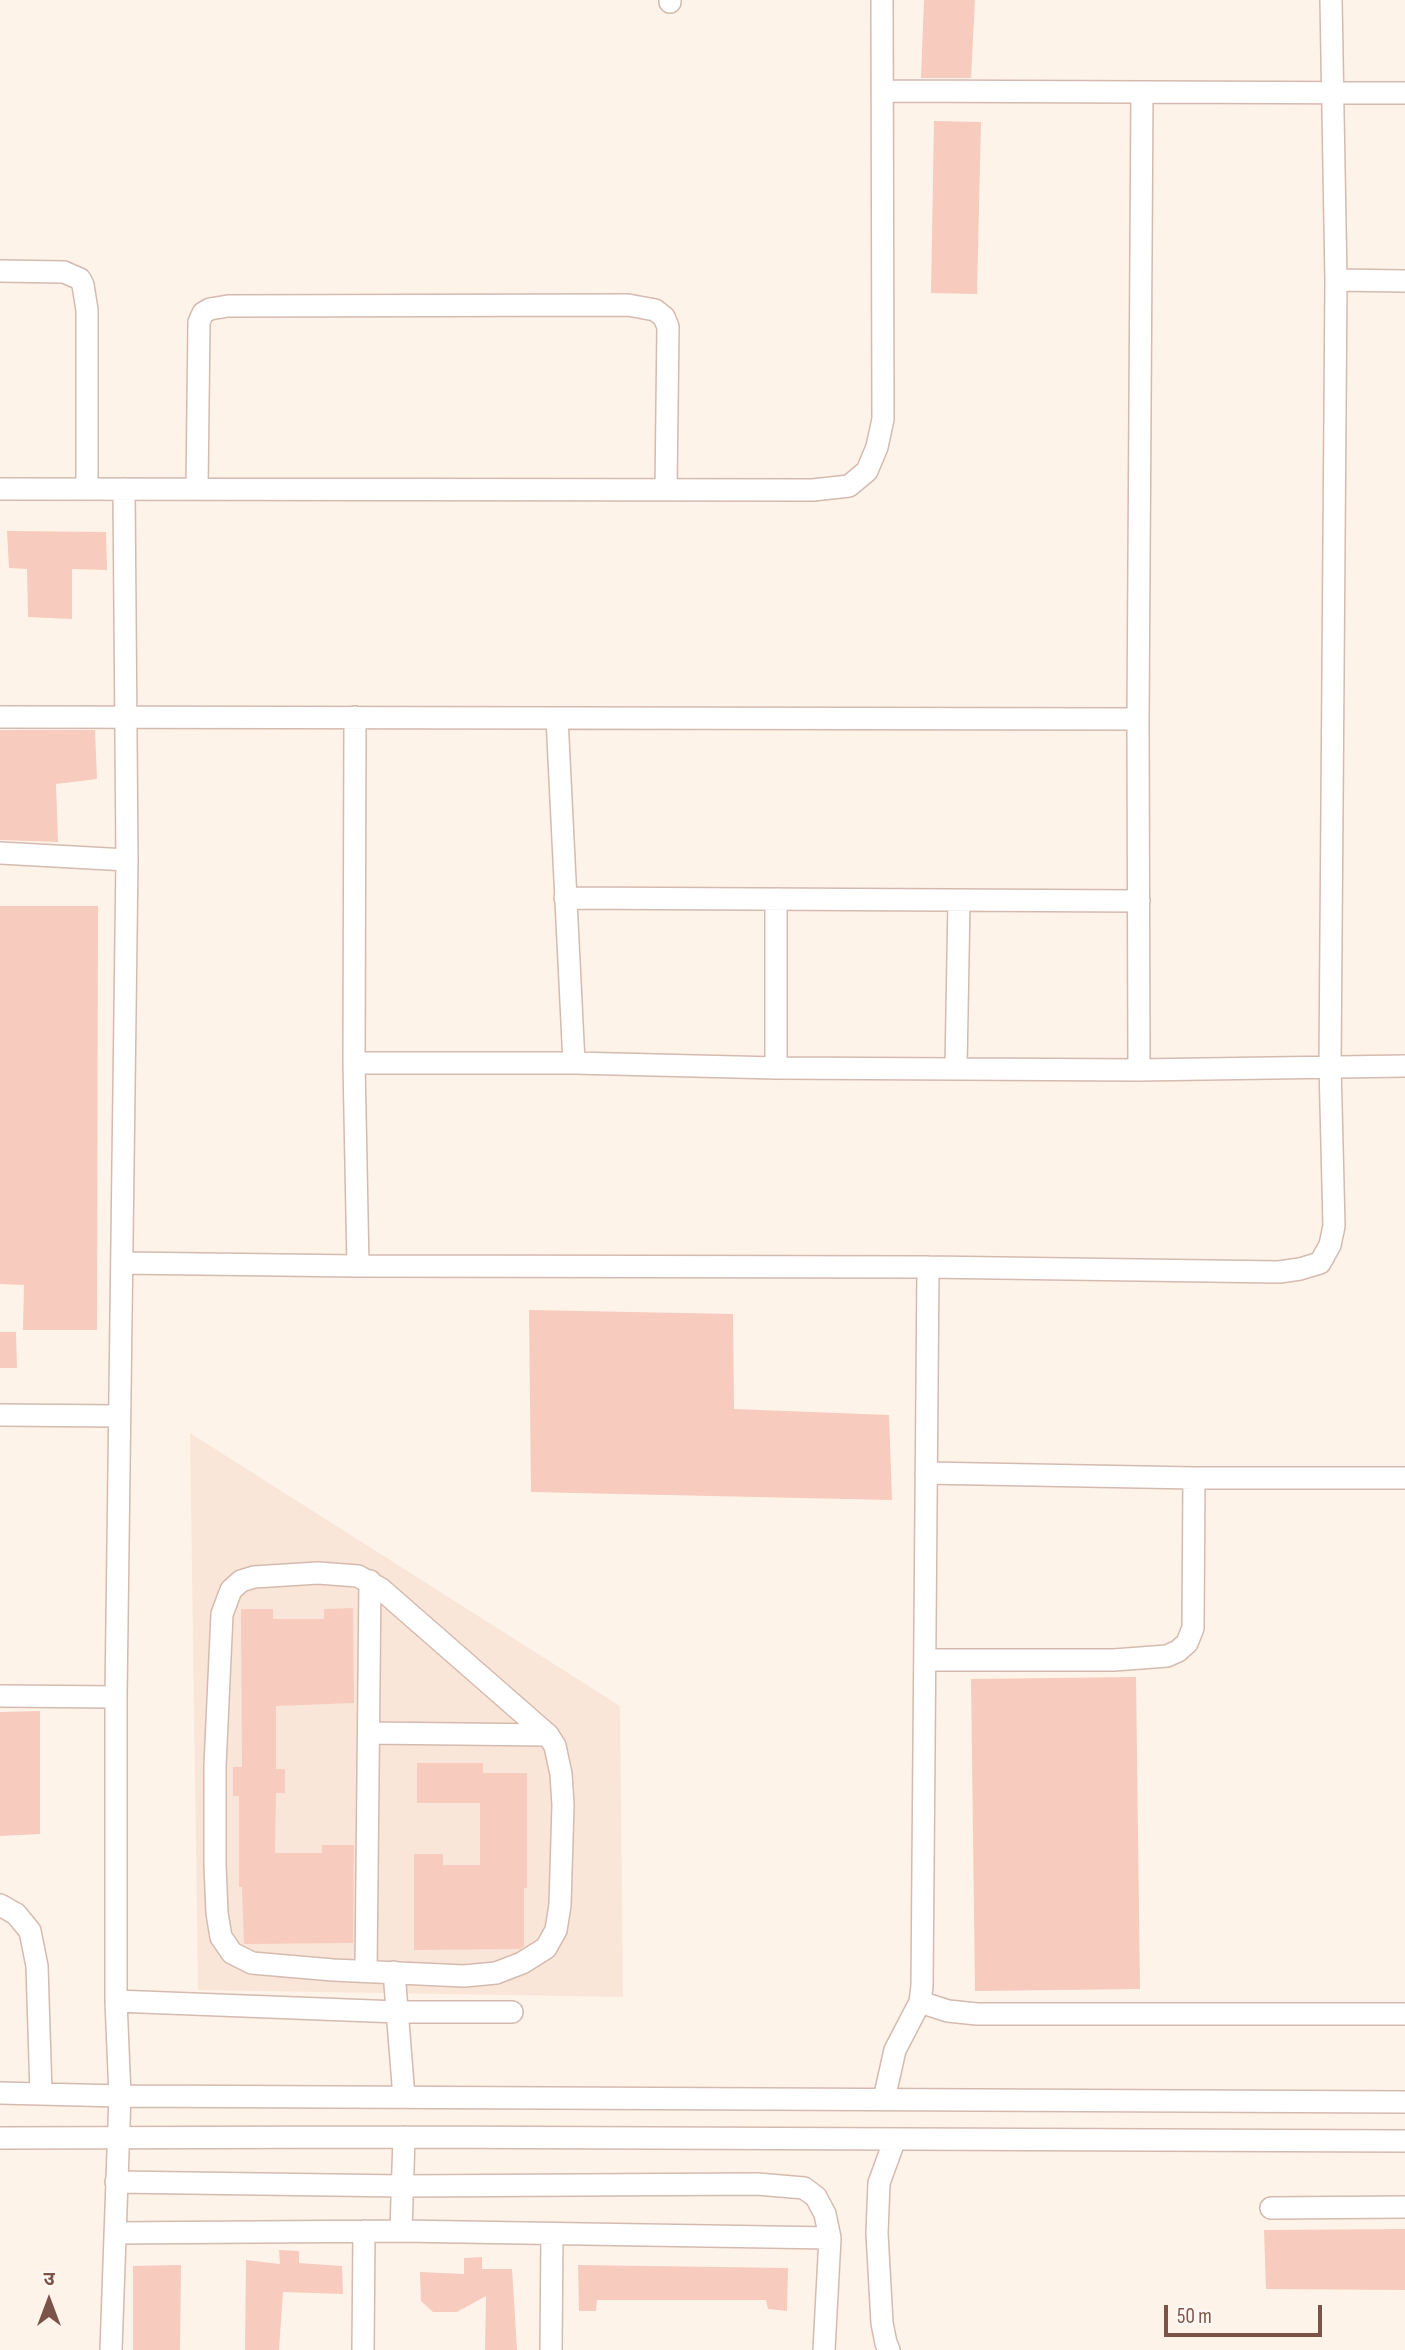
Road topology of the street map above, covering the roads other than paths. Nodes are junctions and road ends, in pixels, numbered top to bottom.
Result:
1 (882, 0) edge
2 (1331, 0) edge
3 (883, 90) junction
4 (1142, 93) junction
5 (1405, 93) edge
6 (1331, 94) junction
7 (0, 271) edge
8 (1336, 281) junction
9 (1405, 281) edge
10 (197, 488) junction
11 (0, 489) edge
12 (87, 489) junction
13 (124, 489) junction
14 (666, 489) junction
15 (355, 717) junction
16 (0, 718) edge
17 (557, 718) junction
18 (125, 719) junction
19 (1138, 719) junction
20 (0, 853) edge
21 (127, 860) junction
22 (565, 898) junction
23 (776, 899) junction
24 (959, 901) junction
25 (1139, 901) junction
26 (354, 1063) junction
27 (574, 1063) junction
28 (1330, 1065) junction
29 (1405, 1066) edge
30 (956, 1067) junction
31 (776, 1068) junction
32 (1139, 1070) junction
33 (122, 1263) junction
34 (358, 1266) junction
35 (928, 1267) junction
36 (0, 1415) edge
37 (119, 1416) junction
38 (926, 1473) junction
39 (1194, 1478) junction
40 (1405, 1478) edge
41 (370, 1581) junction
42 (925, 1660) junction
43 (0, 1696) edge
44 (116, 1697) junction
45 (369, 1733) junction
46 (548, 1735) junction
47 (0, 1905) edge
48 (366, 1971) junction
49 (394, 1972) junction
50 (116, 2001) junction
51 (920, 2002) junction
52 (398, 2012) junction
53 (512, 2012) dead end
54 (1405, 2014) edge
55 (41, 2093) junction
56 (0, 2094) edge
57 (120, 2096) junction
58 (404, 2097) junction
59 (884, 2099) junction
60 (1405, 2102) edge
61 (118, 2137) junction
62 (404, 2137) junction
63 (0, 2138) edge
64 (895, 2139) junction
65 (1405, 2141) edge
66 (117, 2182) junction
67 (403, 2186) junction
68 (1405, 2207) edge
69 (1271, 2208) dead end
70 (364, 2231) junction
71 (401, 2231) junction
72 (115, 2233) junction
73 (552, 2234) junction
74 (830, 2238) junction
75 (111, 2350) edge
76 (363, 2350) edge
77 (551, 2350) edge
78 (824, 2350) edge
79 (889, 2350) edge

1 - 3 street
2 - 6 street
3 - 4 street
3 - 14 street
4 - 6 street
4 - 19 street
5 - 6 street
6 - 8 street
7 - 12 street
8 - 9 street
8 - 28 street
10 - 13 street
10 - 14 street
10 - 14 street
11 - 12 street
12 - 13 street
13 - 18 street
15 - 17 street
15 - 18 street
15 - 26 street
16 - 18 street
17 - 19 street
17 - 22 street
18 - 21 street
19 - 25 street
20 - 21 street
21 - 33 street
22 - 23 street
22 - 27 street
23 - 24 street
23 - 31 street
24 - 25 street
24 - 30 street
25 - 32 street
26 - 27 street
26 - 34 street
27 - 31 street
28 - 29 street
28 - 32 street
28 - 35 street
30 - 31 street
30 - 32 street
33 - 34 street
33 - 37 street
34 - 35 street
35 - 38 street
36 - 37 street
37 - 44 street
38 - 39 street
38 - 42 street
39 - 40 street
39 - 42 street
41 - 45 street
41 - 46 street
41 - 48 street
42 - 51 street
43 - 44 street
44 - 50 street
45 - 46 street
45 - 48 street
46 - 49 street
47 - 55 street
48 - 49 street
49 - 52 street
50 - 52 street
50 - 57 street
51 - 54 street
51 - 59 street
52 - 53 street
52 - 58 street
55 - 56 street
55 - 57 street
57 - 58 street
57 - 61 street
58 - 59 street
59 - 60 street
61 - 62 street
61 - 63 street
61 - 66 street
62 - 64 street
62 - 67 street
64 - 65 street
64 - 79 street
66 - 67 street
66 - 72 street
67 - 71 street
67 - 74 street
68 - 69 street
70 - 71 street
70 - 72 street
70 - 76 street
71 - 73 street
72 - 75 street
73 - 74 street
73 - 77 street
74 - 78 street

